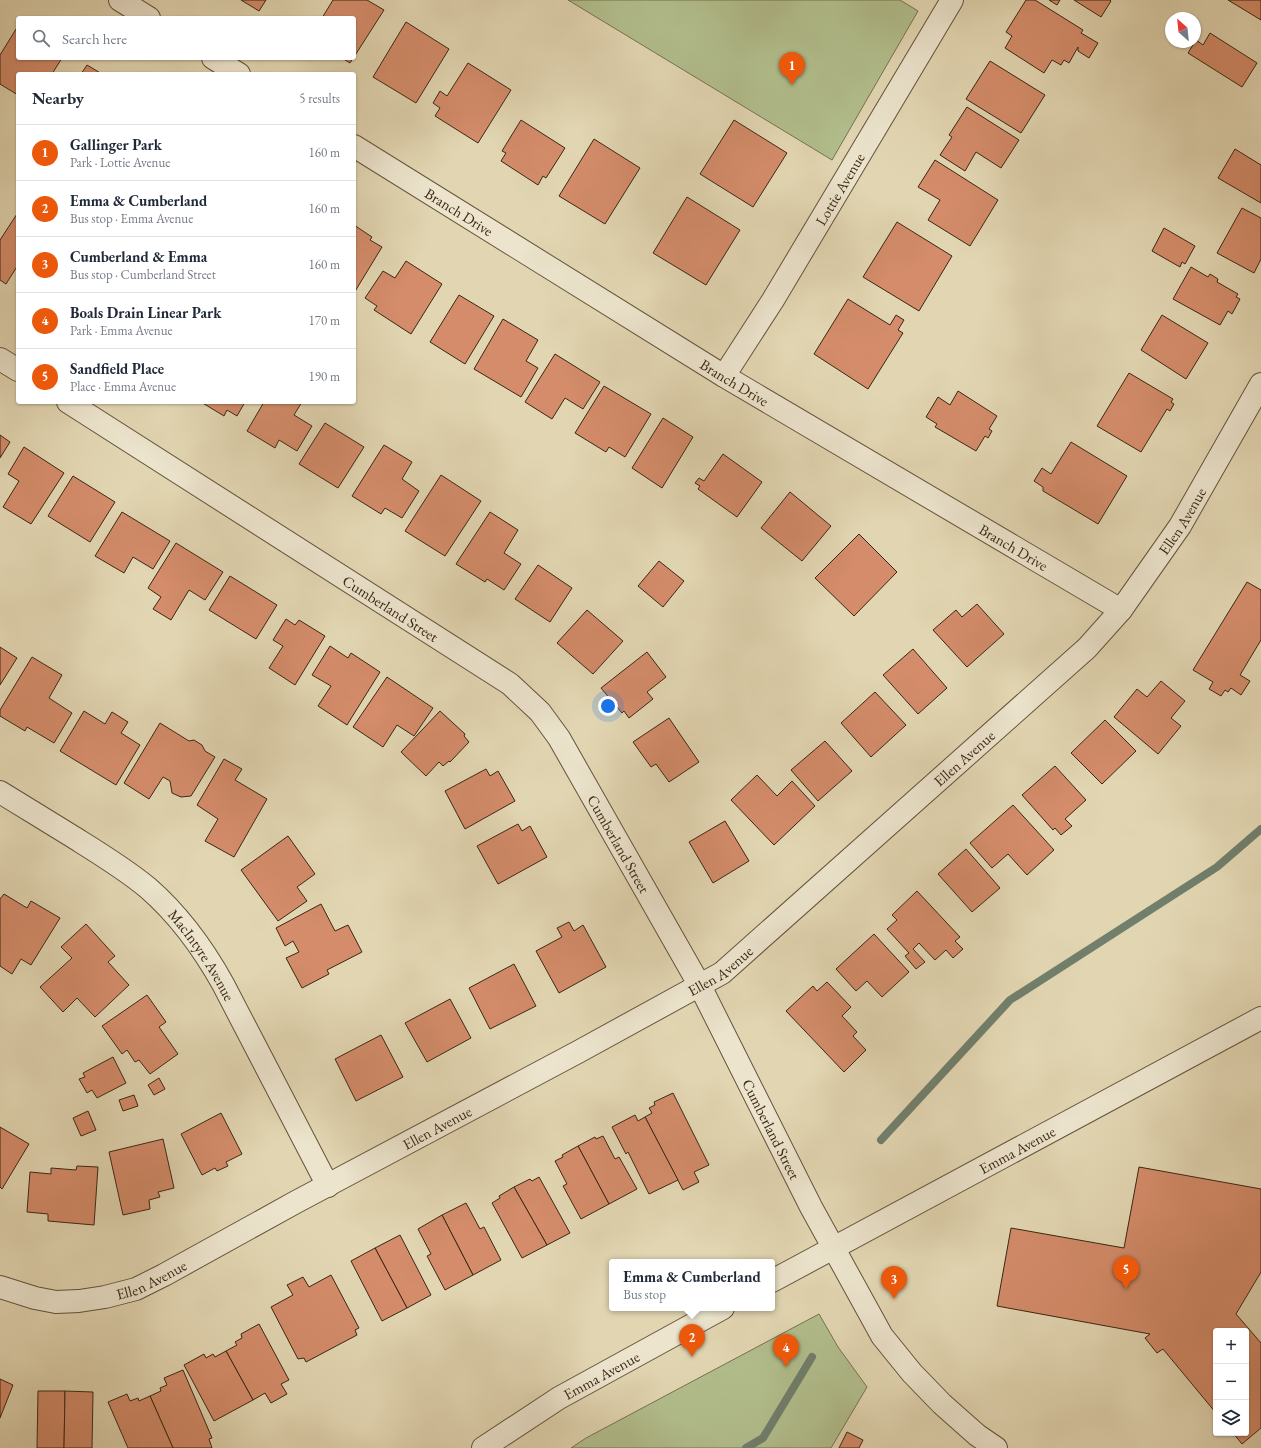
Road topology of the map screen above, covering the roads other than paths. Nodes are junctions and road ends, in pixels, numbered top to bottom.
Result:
1 (120, 0) edge
2 (952, 0) edge
3 (146, 16) edge
4 (216, 60) edge
5 (236, 72) edge
6 (356, 147) edge
7 (0, 359) edge
8 (16, 369) edge
9 (724, 376) junction
10 (1261, 384) edge
11 (71, 404) edge
12 (1120, 610) junction
13 (0, 792) edge
14 (700, 986) junction
15 (1261, 1018) edge
16 (328, 1186) junction
17 (833, 1248) junction
18 (775, 1279) edge
19 (0, 1287) edge
20 (718, 1311) edge
21 (483, 1448) edge
22 (996, 1448) edge

1 - 3 street
2 - 9 street, Lottie Avenue
4 - 5 street
6 - 9 street, Branch Drive
7 - 8 street
9 - 12 street, Branch Drive
10 - 12 street, Ellen Avenue
11 - 14 street, Cumberland Street
12 - 14 street, Ellen Avenue
13 - 16 street, MacIntyre Avenue
14 - 16 street, Ellen Avenue
14 - 17 street, Cumberland Street
15 - 17 street, Emma Avenue
16 - 19 street, Ellen Avenue
17 - 18 street, Emma Avenue
17 - 22 street, Cumberland Street
20 - 21 street, Emma Avenue

